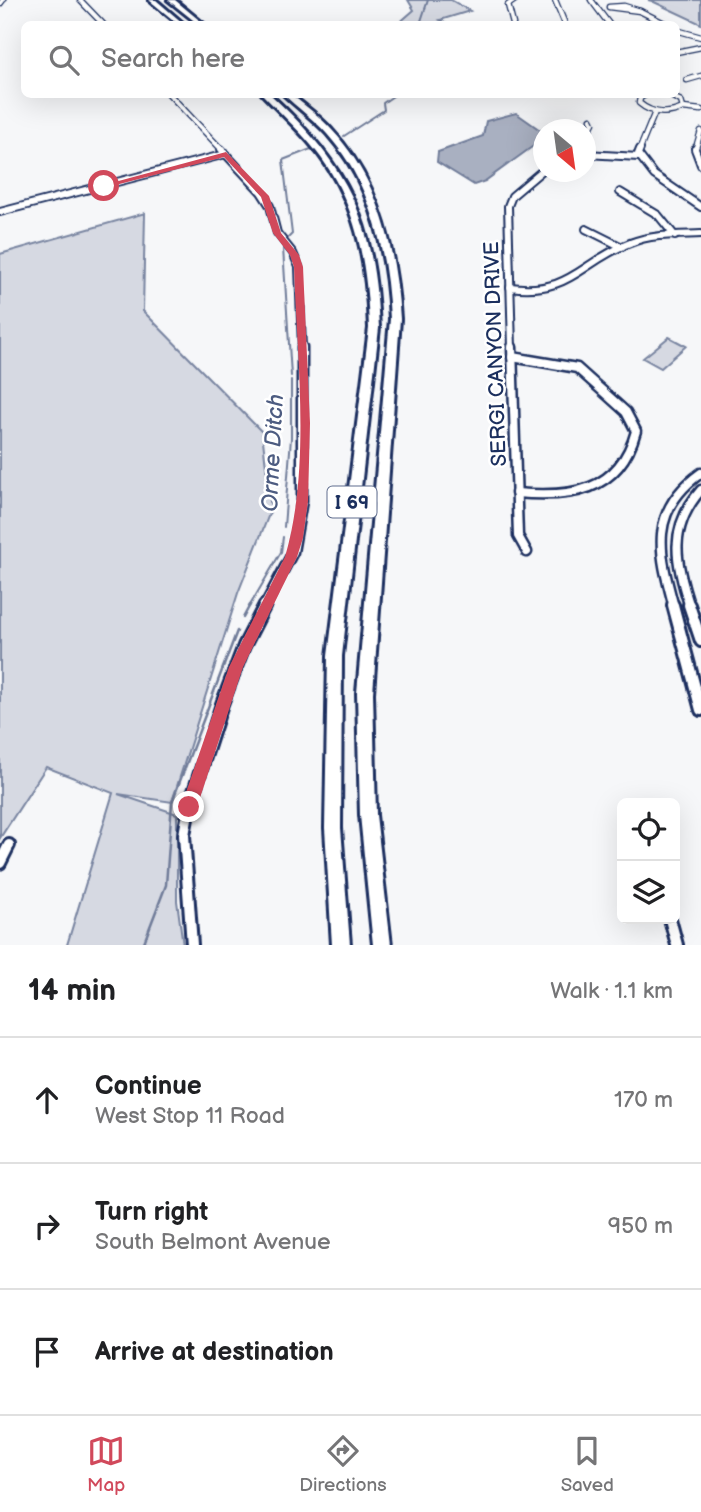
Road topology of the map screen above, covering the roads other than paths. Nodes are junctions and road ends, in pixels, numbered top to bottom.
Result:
1 (80, 0) edge
2 (152, 0) edge
3 (171, 0) edge
4 (515, 0) edge
5 (555, 0) edge
6 (591, 0) edge
7 (642, 11) junction
8 (100, 21) edge
9 (177, 21) edge
10 (197, 21) edge
11 (514, 21) edge
12 (564, 21) edge
13 (607, 21) edge
14 (660, 21) edge
15 (680, 31) edge
16 (701, 37) edge
17 (701, 47) edge
18 (680, 51) edge
19 (701, 76) edge
20 (687, 80) dead end
21 (173, 98) edge
22 (270, 98) edge
23 (291, 98) edge
24 (640, 98) edge
25 (672, 98) edge
26 (683, 106) junction
27 (701, 108) edge
28 (656, 112) junction
29 (701, 131) edge
30 (596, 153) edge
31 (226, 154) junction
32 (639, 157) junction
33 (701, 165) edge
34 (533, 179) edge
35 (620, 192) dead end
36 (701, 207) edge
37 (0, 212) edge
38 (586, 229) dead end
39 (701, 234) edge
40 (675, 236) junction
41 (622, 247) junction
42 (510, 287) junction
43 (512, 357) junction
44 (701, 473) edge
45 (701, 490) edge
46 (516, 493) junction
47 (527, 552) dead end
48 (701, 641) edge
49 (701, 710) edge
50 (9, 845) dead end
51 (0, 863) edge
52 (671, 924) edge
53 (192, 945) edge
54 (341, 945) edge
55 (382, 945) edge
56 (677, 945) edge

1 - 8 street
2 - 9 highway
3 - 10 highway
4 - 11 street
5 - 12 street
6 - 13 street
7 - 7 street
7 - 14 street
15 - 16 street
17 - 18 street
19 - 20 street
21 - 31 street
22 - 54 highway, I 69
23 - 55 highway, I 69
24 - 28 street
25 - 26 street
26 - 27 street
26 - 28 street
28 - 32 street
29 - 33 street
30 - 32 street
31 - 37 street
31 - 53 street
32 - 36 street
34 - 42 street, SERGI CANYON DRIVE
35 - 40 street
38 - 41 street
39 - 40 street
40 - 41 street
41 - 42 street
42 - 43 street, SERGI CANYON DRIVE
43 - 46 street, SERGI CANYON DRIVE
43 - 46 street
44 - 49 street
45 - 48 street
46 - 47 street, SERGI CANYON DRIVE
50 - 51 street
52 - 56 street

